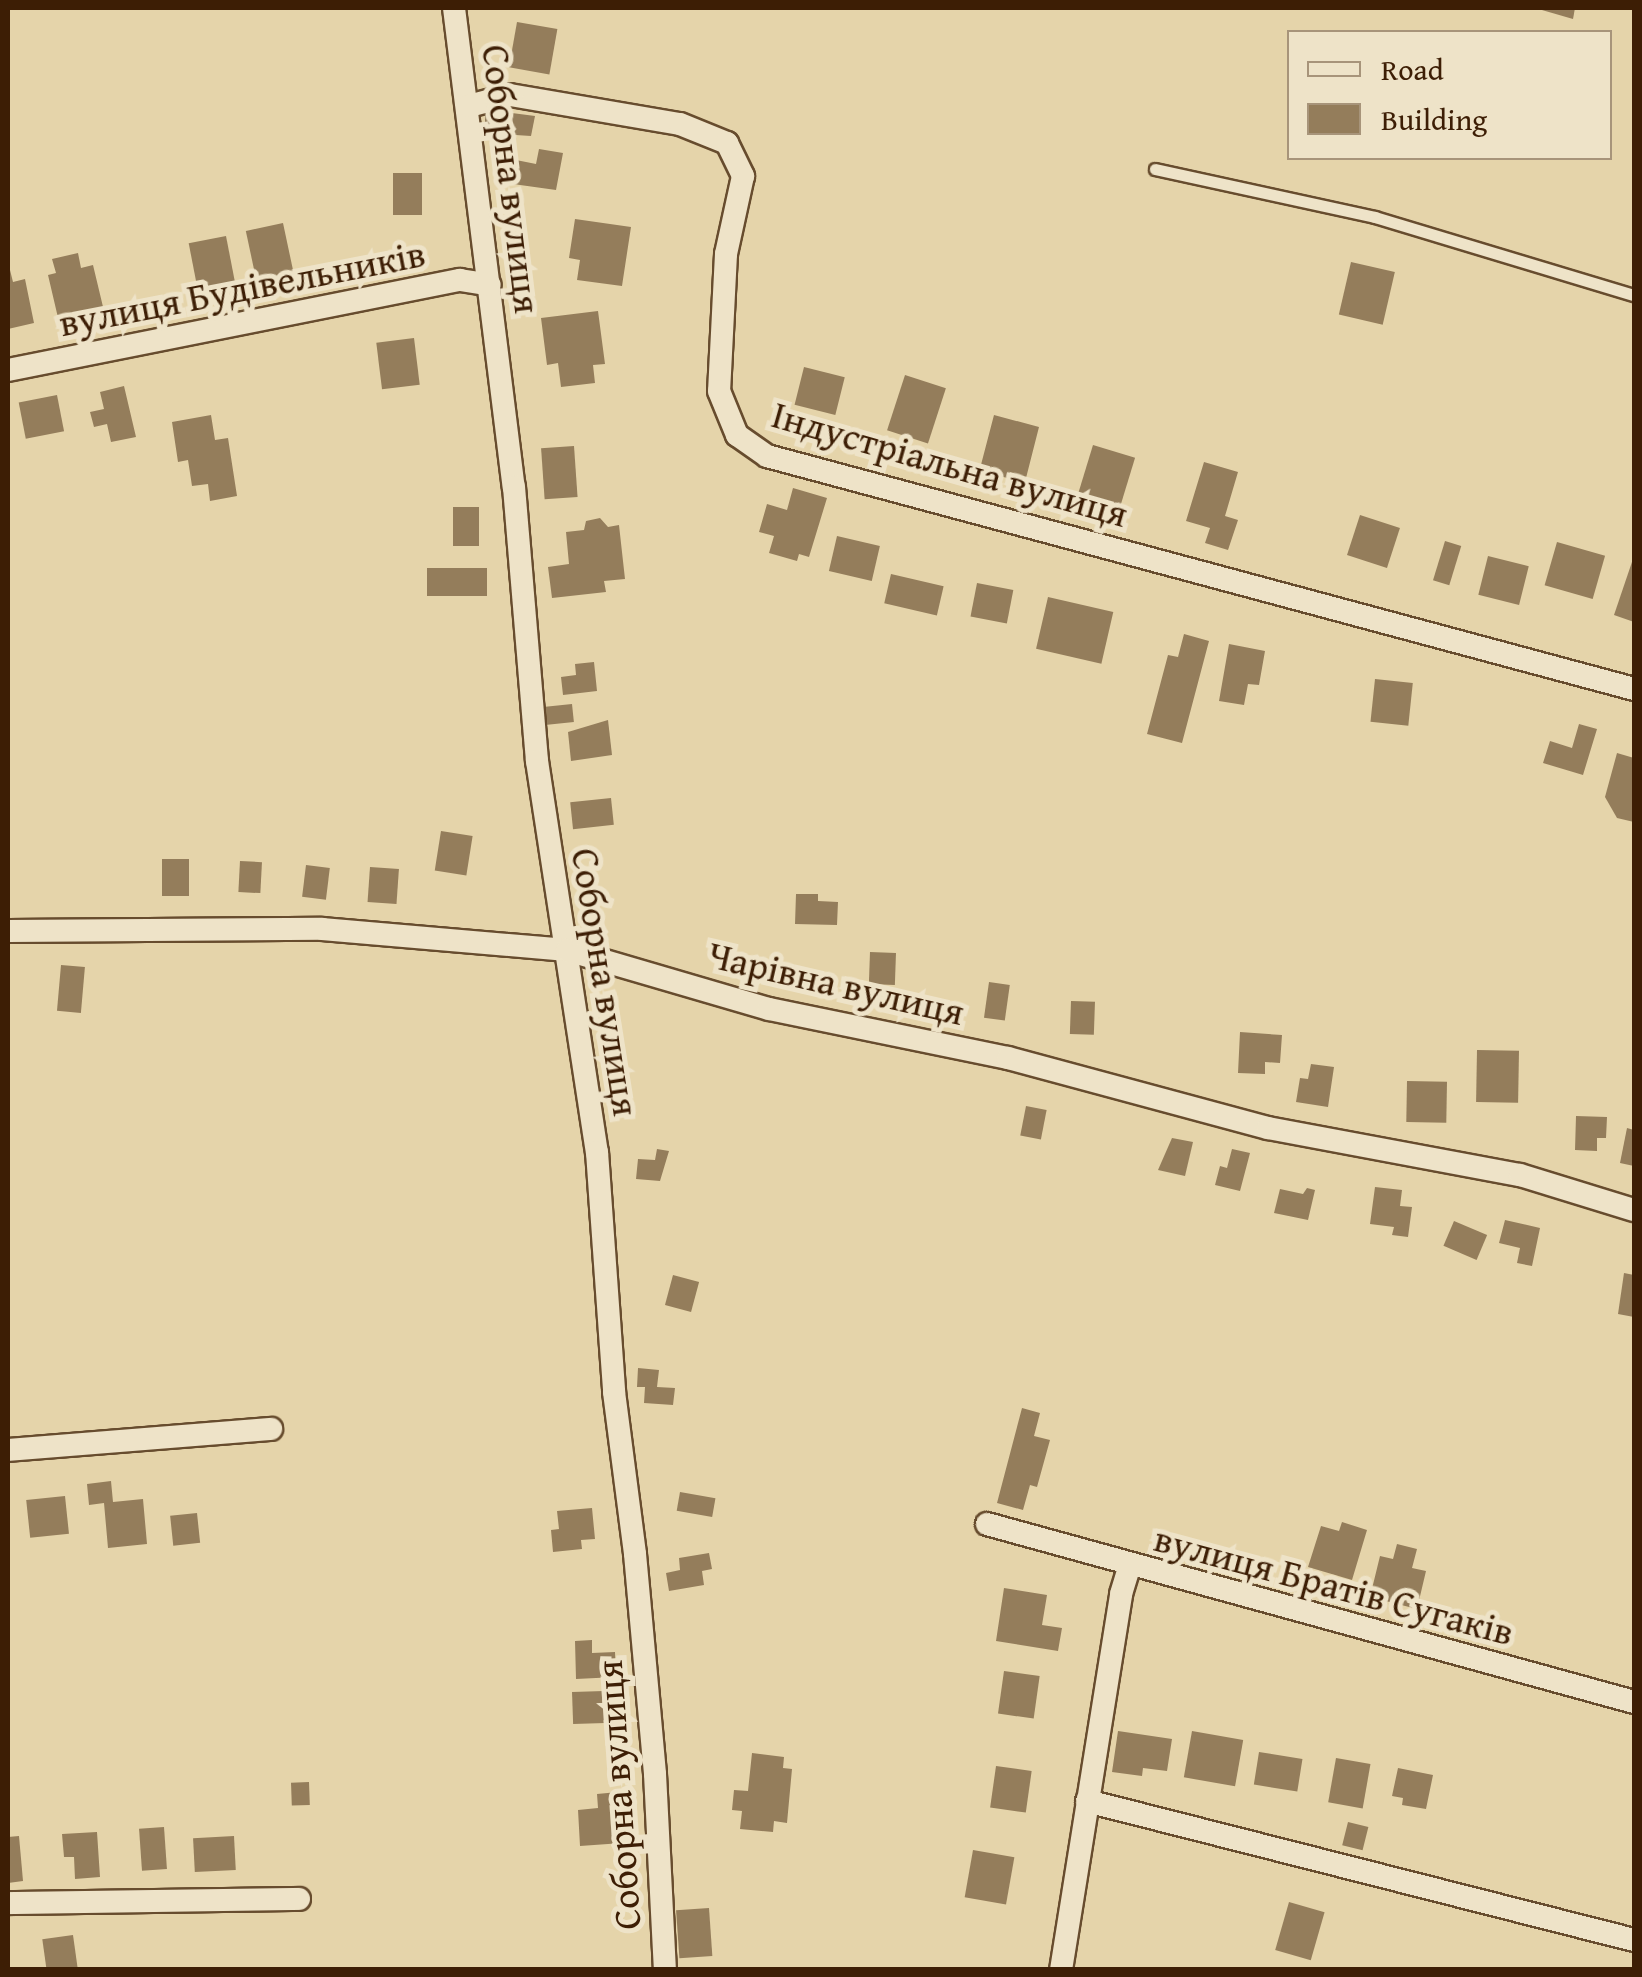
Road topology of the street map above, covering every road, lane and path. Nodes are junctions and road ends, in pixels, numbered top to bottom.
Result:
1 (454, 8) edge
2 (469, 106) junction
3 (1155, 169) dead end
4 (490, 285) junction
5 (1634, 295) edge
6 (8, 370) edge
7 (1634, 689) edge
8 (8, 930) edge
9 (567, 950) junction
10 (1634, 1210) edge
11 (271, 1430) dead end
12 (8, 1450) edge
13 (987, 1524) dead end
14 (1130, 1564) junction
15 (1634, 1702) edge
16 (1087, 1801) junction
17 (300, 1900) dead end
18 (8, 1903) edge
19 (1634, 1940) edge
20 (665, 1970) edge
21 (1061, 1970) edge

1 - 2 street, Соборна вулиця
2 - 4 street, Соборна вулиця
2 - 7 street, Індустріальна вулиця
3 - 5 lane
4 - 6 street, вулиця Будівельників
4 - 9 street, Соборна вулиця
8 - 9 street, Чарівна вулиця
9 - 10 street, Чарівна вулиця
9 - 20 street, Соборна вулиця
11 - 12 street
13 - 14 street
14 - 15 street, вулиця Братів Сугаків
14 - 16 street, вулиця Братів Сугаків
16 - 19 street
16 - 21 street, вулиця Братів Сугаків
17 - 18 street

